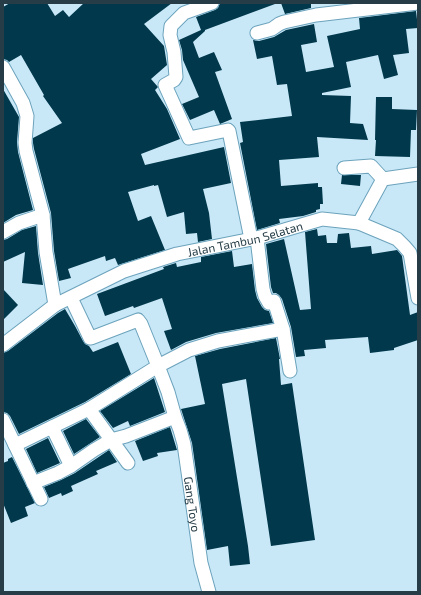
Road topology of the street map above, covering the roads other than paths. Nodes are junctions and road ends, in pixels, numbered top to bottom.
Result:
1 (212, 3) edge
2 (418, 3) edge
3 (314, 9) edge
4 (258, 33) dead end
5 (3, 67) edge
6 (344, 168) dead end
7 (418, 174) edge
8 (383, 179) junction
9 (43, 215) junction
10 (359, 222) junction
11 (3, 232) edge
12 (254, 238) junction
13 (71, 298) junction
14 (418, 298) edge
15 (55, 305) junction
16 (283, 329) junction
17 (3, 345) edge
18 (158, 366) junction
19 (290, 371) dead end
20 (89, 409) junction
21 (175, 417) junction
22 (3, 420) edge
23 (52, 427) junction
24 (111, 440) junction
25 (15, 445) junction
26 (128, 463) dead end
27 (71, 466) junction
28 (33, 483) junction
29 (41, 499) dead end
30 (208, 592) edge

1 - 12 street
2 - 3 street
3 - 4 street
5 - 9 street
6 - 8 street
7 - 8 street
8 - 10 street
9 - 11 street
9 - 15 street
10 - 12 street, Jalan Tambun Selatan
10 - 14 street, Jalan Tambun Selatan
12 - 13 street, Jalan Tambun Selatan
12 - 16 street
13 - 15 street, Jalan Tambun Selatan
13 - 18 street, Gang Toyo
15 - 17 street, Jalan Tambun Selatan
16 - 18 street
16 - 19 street
18 - 20 street
18 - 21 street, Gang Toyo
20 - 23 street
20 - 24 street
21 - 24 street
21 - 30 street, Gang Toyo
22 - 25 street
23 - 25 street
23 - 27 street
24 - 26 street
24 - 27 street
25 - 28 street
27 - 28 street
28 - 29 street

